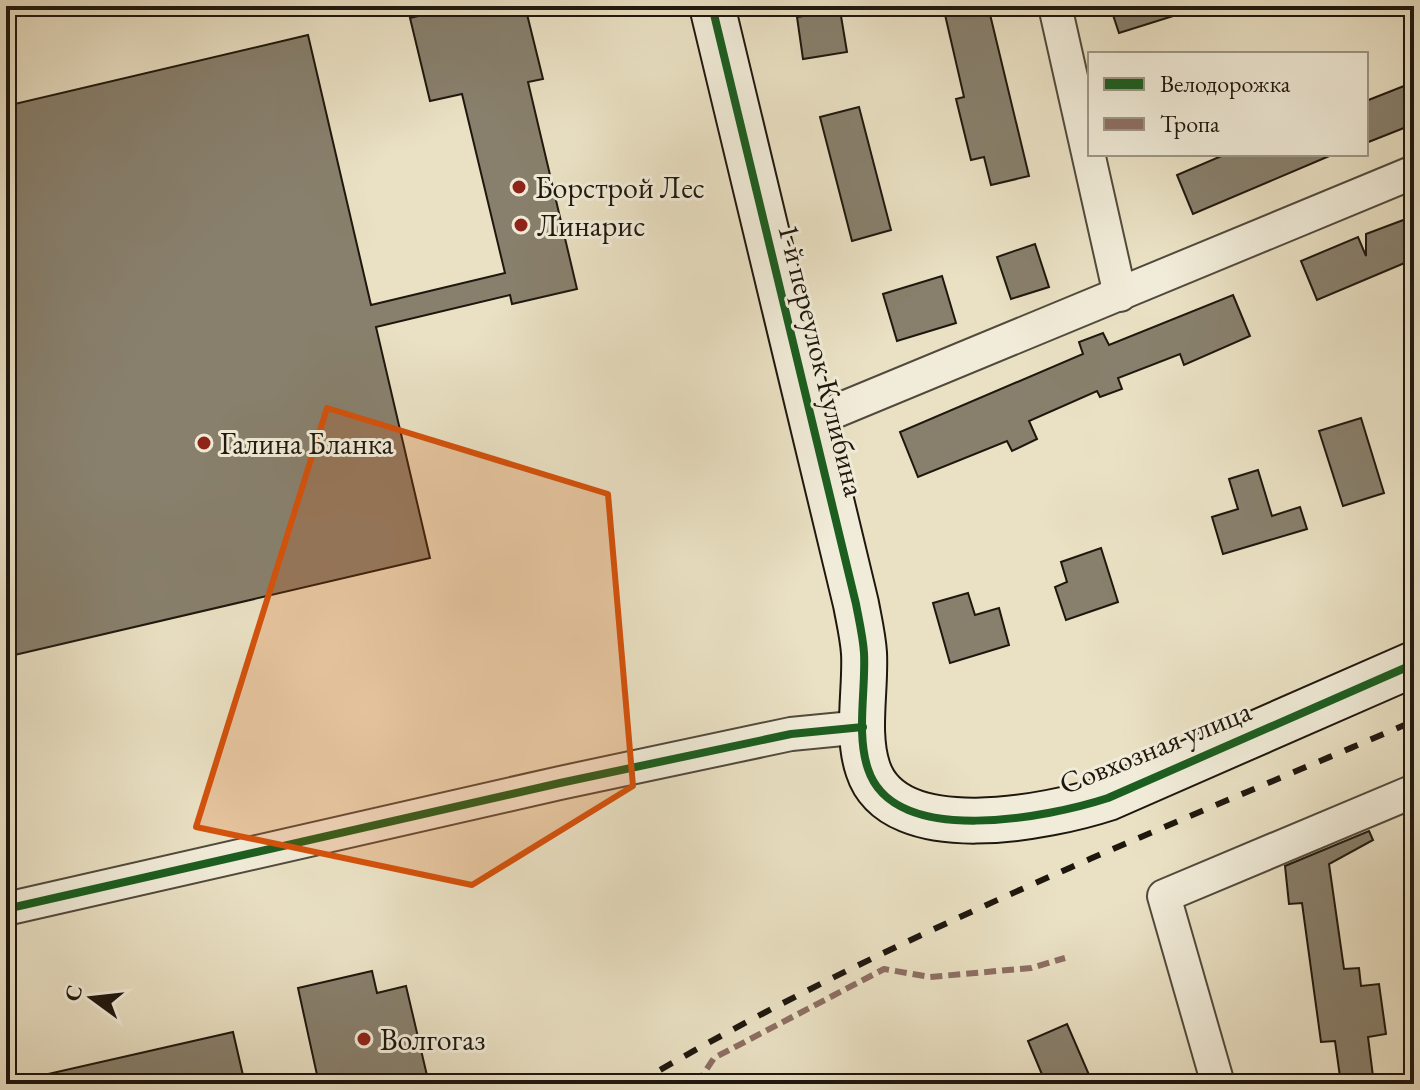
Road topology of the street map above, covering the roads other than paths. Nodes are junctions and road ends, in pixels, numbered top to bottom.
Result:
1 (712, 6) edge
2 (1055, 6) edge
3 (1088, 153) edge
4 (1089, 156) edge
5 (1414, 172) edge
6 (1120, 295) junction
7 (812, 421) junction
8 (1414, 664) edge
9 (863, 727) junction
10 (1414, 791) edge
11 (6, 909) edge
12 (1218, 1084) edge

1 - 7 street, 1-й переулок Кулибина
2 - 3 street
4 - 6 street
5 - 6 street, 1-й переулок Кулибина
6 - 7 street, 1-й переулок Кулибина
7 - 9 street, 1-й переулок Кулибина
8 - 9 street, Совхозная улица
9 - 11 street
10 - 12 street

